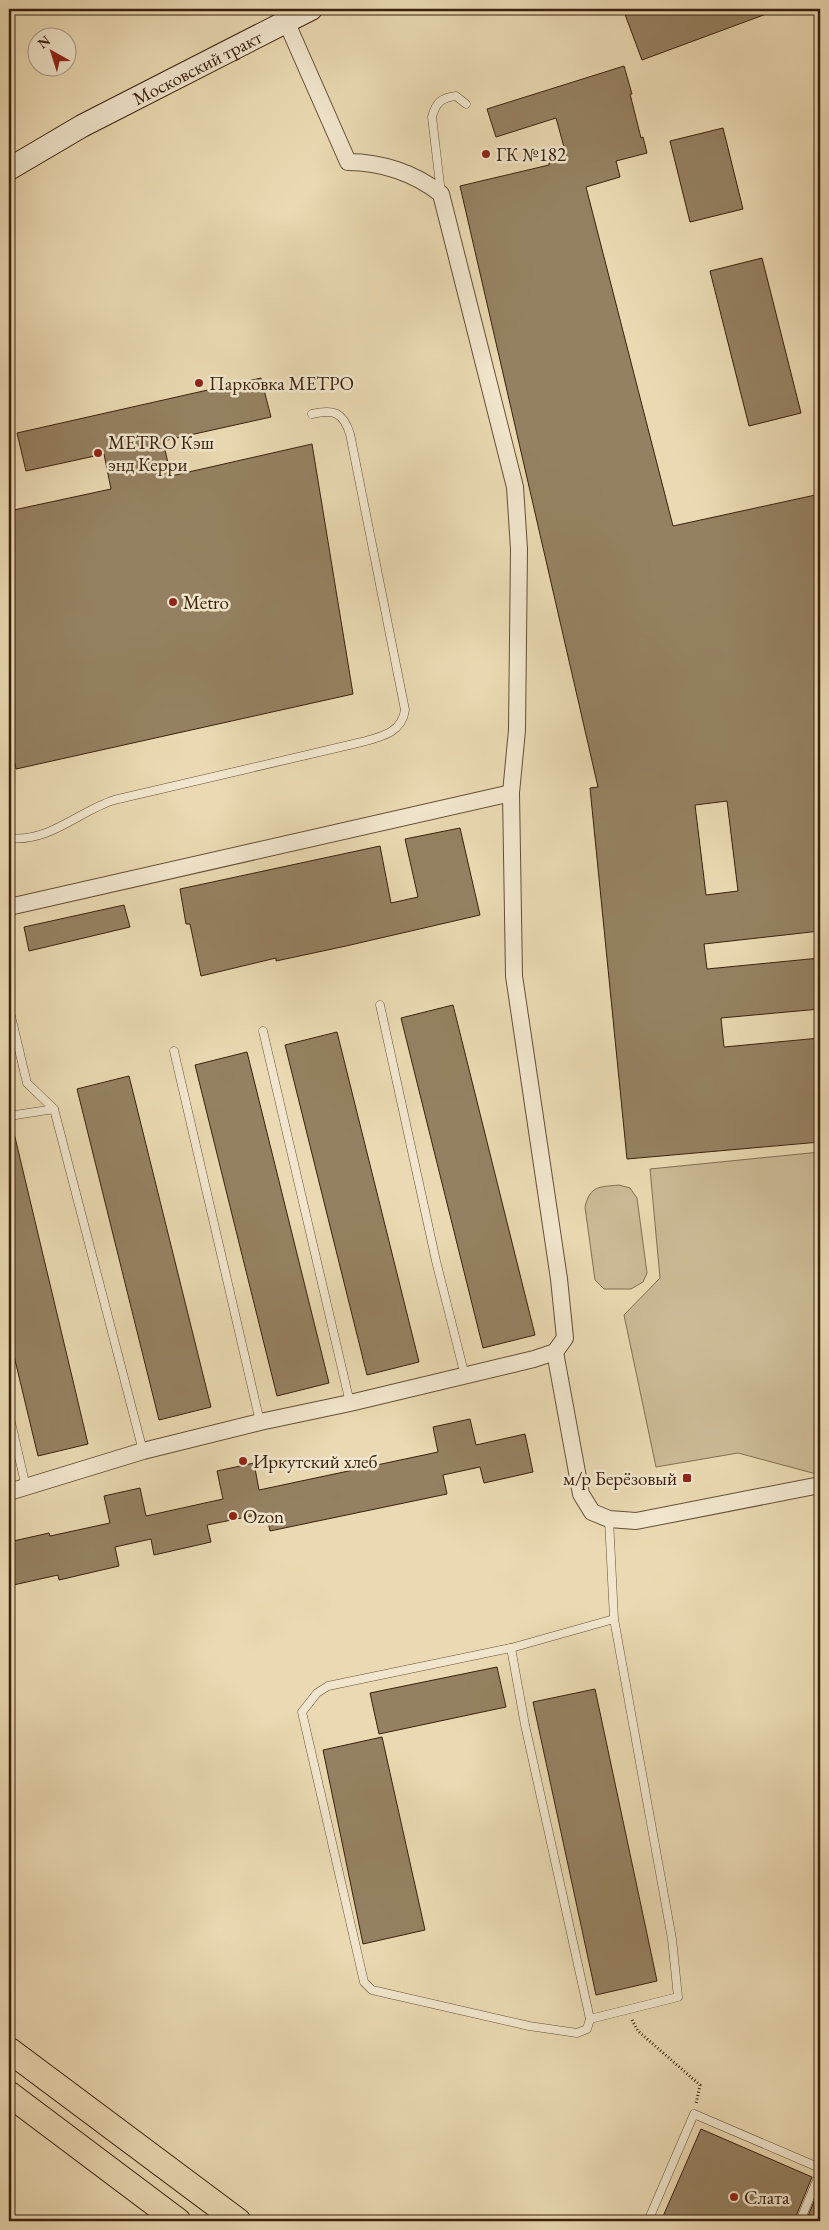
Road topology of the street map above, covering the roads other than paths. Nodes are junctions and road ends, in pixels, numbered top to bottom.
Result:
1 (311, 9) edge
2 (286, 21) junction
3 (466, 104) dead end
4 (82, 126) junction
5 (9, 169) edge
6 (9, 182) edge
7 (441, 194) junction
8 (312, 414) dead end
9 (511, 792) junction
10 (9, 838) edge
11 (9, 907) edge
12 (380, 1005) dead end
13 (9, 1008) edge
14 (263, 1031) dead end
15 (174, 1051) dead end
16 (54, 1109) junction
17 (9, 1116) edge
18 (555, 1352) junction
19 (465, 1376) junction
20 (350, 1403) junction
21 (9, 1414) edge
22 (260, 1422) junction
23 (143, 1451) junction
24 (820, 1485) edge
25 (26, 1487) junction
26 (9, 1492) edge
27 (609, 1519) junction
28 (614, 1618) junction
29 (511, 1648) junction
30 (590, 2019) junction
31 (9, 2050) edge
32 (9, 2094) edge
33 (820, 2168) edge
34 (820, 2173) edge
35 (178, 2221) edge
36 (238, 2221) edge
37 (648, 2221) edge
38 (800, 2221) edge

1 - 2 main road, Московский тракт
2 - 4 main road, Московский тракт
2 - 7 street
3 - 7 lane
4 - 5 main road
4 - 6 main road
7 - 9 street
8 - 10 lane
9 - 11 street
9 - 18 street
12 - 19 lane
13 - 16 lane
14 - 20 lane
15 - 22 lane
16 - 17 lane
16 - 23 lane
18 - 19 street
18 - 27 street
19 - 20 street
20 - 22 street
21 - 25 lane
22 - 23 street
23 - 25 street
24 - 27 street
25 - 26 street
27 - 28 lane
28 - 29 lane
28 - 30 lane
29 - 30 lane
29 - 30 lane
31 - 36 main road
32 - 35 main road
33 - 37 lane
34 - 38 lane

